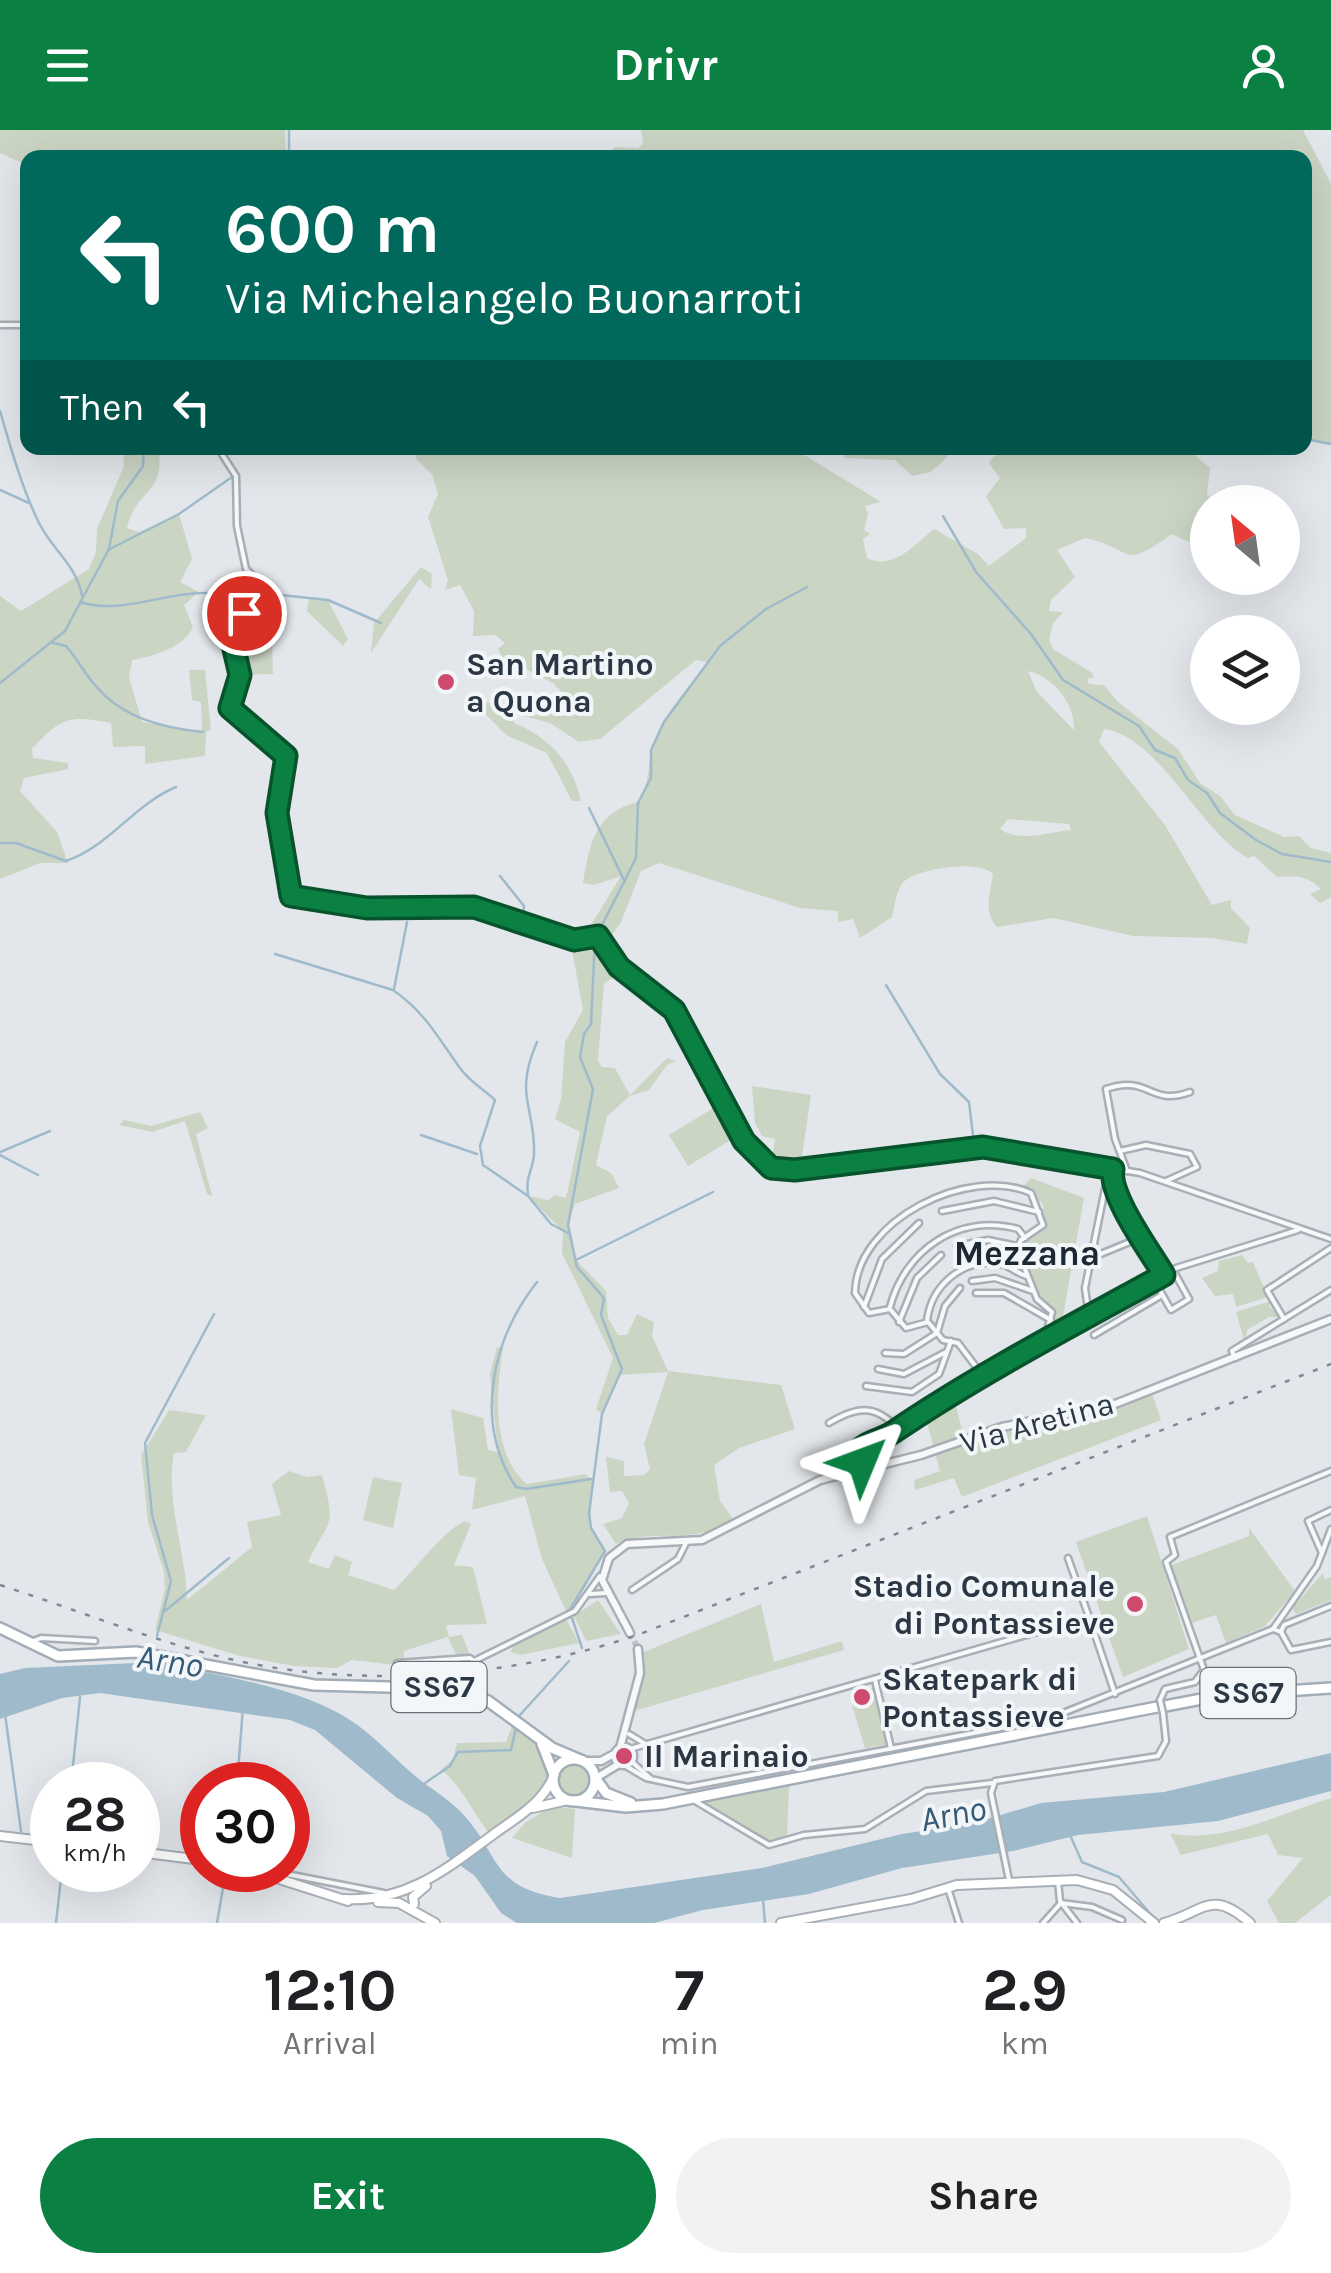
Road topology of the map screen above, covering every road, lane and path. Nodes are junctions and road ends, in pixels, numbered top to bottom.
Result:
1 (222, 455) edge
2 (1190, 1092) dead end
3 (1118, 1151) junction
4 (1110, 1172) junction
5 (1128, 1172) junction
6 (1166, 1181) junction
7 (942, 1211) dead end
8 (1040, 1212) junction
9 (919, 1223) dead end
10 (1298, 1230) junction
11 (1142, 1237) junction
12 (1024, 1238) junction
13 (1331, 1239) edge
14 (957, 1246) dead end
15 (1017, 1246) junction
16 (1331, 1248) edge
17 (941, 1255) dead end
18 (1091, 1258) junction
19 (1172, 1270) junction
20 (1164, 1275) junction
21 (1027, 1276) junction
22 (1154, 1280) junction
23 (972, 1281) dead end
24 (960, 1288) dead end
25 (1331, 1290) edge
26 (1033, 1291) junction
27 (976, 1293) dead end
28 (1162, 1295) junction
29 (863, 1305) junction
30 (889, 1308) junction
31 (1089, 1316) junction
32 (1284, 1319) junction
33 (1331, 1319) edge
34 (1051, 1320) junction
35 (927, 1321) junction
36 (899, 1322) junction
37 (937, 1333) junction
38 (1094, 1334) dead end
39 (1052, 1337) junction
40 (951, 1341) junction
41 (948, 1352) junction
42 (885, 1353) dead end
43 (1235, 1358) junction
44 (878, 1370) dead end
45 (983, 1376) junction
46 (866, 1386) dead end
47 (829, 1423) dead end
48 (898, 1430) junction
49 (862, 1446) junction
50 (856, 1454) junction
51 (876, 1464) junction
52 (844, 1471) junction
53 (1331, 1471) edge
54 (1331, 1510) edge
55 (1331, 1529) edge
56 (686, 1543) junction
57 (1322, 1554) junction
58 (1068, 1558) dead end
59 (601, 1588) junction
60 (632, 1590) dead end
61 (590, 1594) junction
62 (1331, 1606) edge
63 (1088, 1617) junction
64 (1281, 1623) junction
65 (0, 1628) edge
66 (1273, 1629) junction
67 (1281, 1632) junction
68 (630, 1634) tunnel mouth
69 (95, 1641) dead end
70 (1331, 1642) edge
71 (30, 1643) junction
72 (638, 1649) tunnel mouth
73 (1201, 1660) junction
74 (397, 1663) dead end
75 (875, 1680) junction
76 (1331, 1688) edge
77 (1114, 1694) junction
78 (1161, 1706) junction
79 (628, 1722) junction
80 (629, 1734) junction
81 (537, 1738) junction
82 (649, 1746) junction
83 (891, 1748) junction
84 (618, 1751) junction
85 (627, 1759) junction
86 (581, 1760) junction
87 (554, 1776) junction
88 (596, 1779) junction
89 (992, 1783) junction
90 (694, 1798) junction
91 (572, 1801) junction
92 (649, 1806) junction
93 (528, 1810) junction
94 (0, 1836) edge
95 (30, 1839) edge
96 (441, 1874) junction
97 (310, 1879) edge
98 (1058, 1881) junction
99 (1010, 1884) junction
100 (426, 1886) junction
101 (948, 1888) junction
102 (310, 1889) edge
103 (412, 1889) junction
104 (387, 1894) junction
105 (404, 1897) junction
106 (345, 1900) junction
107 (378, 1902) junction
108 (1061, 1903) junction
109 (411, 1906) junction
110 (1122, 1920) dead end
111 (1149, 1922) edge
112 (435, 1923) edge
113 (781, 1923) edge
114 (958, 1923) edge
115 (1043, 1923) edge
116 (1078, 1923) edge
117 (1168, 1923) edge
118 (1250, 1923) edge

1 - 4 street
2 - 3 street
3 - 5 street
3 - 6 street
4 - 5 street
4 - 11 street
4 - 18 street
5 - 6 street
6 - 10 street
7 - 8 street
8 - 12 street
8 - 29 street
9 - 29 street
10 - 13 street
10 - 19 street
11 - 18 street
11 - 20 street
12 - 15 street
12 - 30 street
14 - 15 street
15 - 21 street
16 - 32 street
17 - 36 street
18 - 31 street
19 - 20 street
19 - 28 street
20 - 22 street
21 - 26 street
21 - 35 street
22 - 28 street
22 - 31 street
23 - 26 street
24 - 37 street
25 - 32 street
26 - 34 street
27 - 34 street
28 - 38 street
29 - 30 street
30 - 36 street
31 - 39 street
32 - 43 street
33 - 43 street, Via Aretina
34 - 39 street
35 - 36 street
35 - 37 street
37 - 40 street
37 - 42 street
39 - 45 street
40 - 41 street
40 - 45 street
41 - 44 street
41 - 46 street
43 - 51 street, Via Aretina
45 - 48 street
47 - 48 street
48 - 49 street
49 - 50 street
49 - 52 street
50 - 51 street
50 - 52 street
51 - 52 street, Via Aretina
52 - 56 street, Via Aretina
53 - 73 street
54 - 57 street
55 - 57 street
56 - 59 street, Via Aretina
56 - 60 street, Via Aretina
57 - 64 street
58 - 63 street
59 - 61 street
59 - 61 street, Via Aretina
59 - 68 street
61 - 74 street, Via Aretina
62 - 64 street
63 - 75 street
63 - 77 street
64 - 66 street
64 - 67 street
65 - 71 main road, SS67
66 - 67 street
66 - 73 street
67 - 70 street
69 - 71 street
71 - 81 main road, SS67
72 - 79 street
73 - 77 street
73 - 78 street
75 - 82 street
75 - 83 street
76 - 78 main road, SS67
77 - 83 street
78 - 89 street
78 - 90 main road, SS67
79 - 80 street
79 - 84 street
80 - 82 street
80 - 85 street
81 - 86 main road, SS67
81 - 87 main road, SS67
82 - 85 street
83 - 85 street
84 - 85 street
84 - 85 street
84 - 86 street
85 - 88 street
86 - 87 main road
86 - 88 main road
87 - 91 main road
87 - 93 main road
88 - 91 main road
88 - 92 main road
89 - 90 street
89 - 99 street
90 - 92 main road, SS67
91 - 92 main road, SS67
91 - 93 main road
93 - 96 main road
94 - 95 main road
96 - 100 main road
96 - 103 main road
97 - 104 street
98 - 99 main road
98 - 108 street
98 - 111 main road
99 - 101 main road
100 - 105 main road
100 - 109 main road
101 - 113 main road
101 - 114 street
102 - 106 main road
103 - 104 main road
103 - 105 main road
104 - 105 main road
104 - 106 main road
105 - 107 main road
105 - 109 main road
106 - 107 main road
107 - 109 main road
108 - 110 street
108 - 115 street
108 - 116 street
109 - 112 main road
117 - 118 main road

